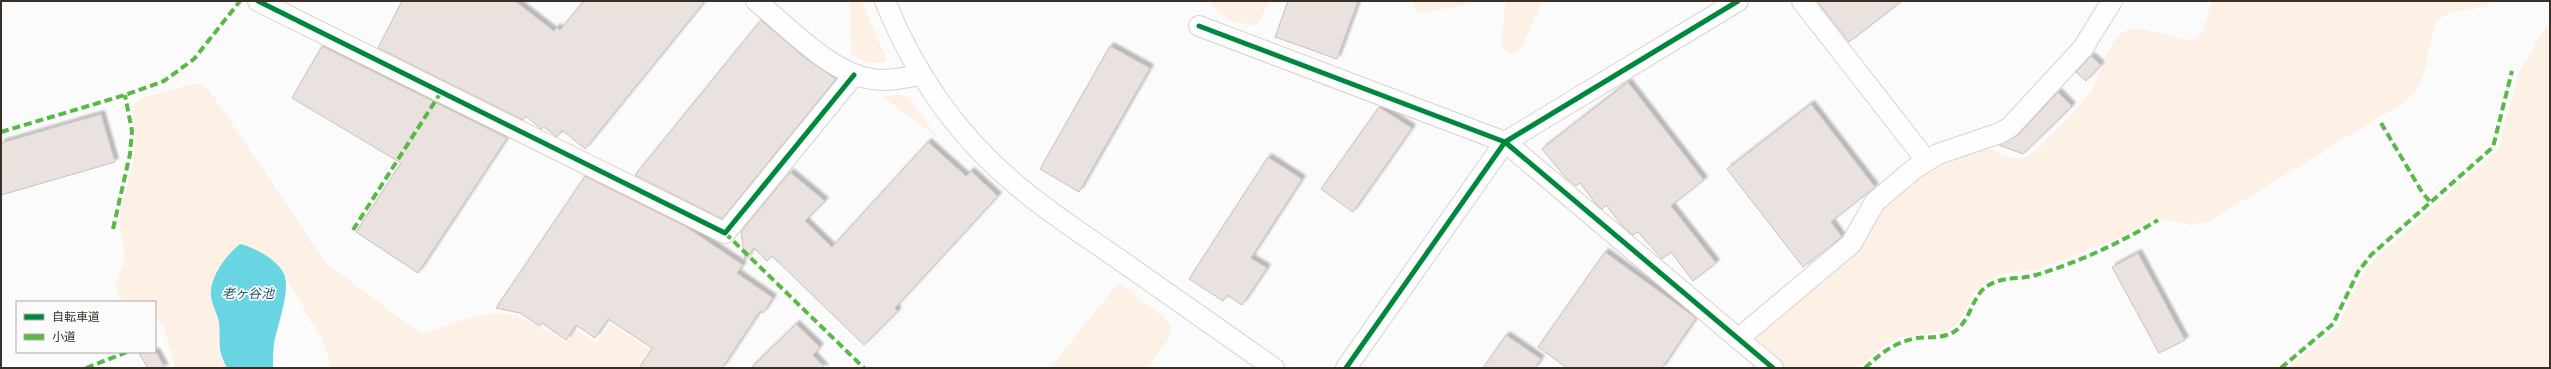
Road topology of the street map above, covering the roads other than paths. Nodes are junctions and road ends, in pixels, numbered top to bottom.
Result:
1 (258, 1) edge
2 (756, 1) edge
3 (885, 1) edge
4 (1738, 1) edge
5 (1802, 1) edge
6 (2112, 1) edge
7 (1200, 26) dead end
8 (854, 75) junction
9 (921, 75) junction
10 (1505, 142) junction
11 (1926, 160) junction
12 (1738, 339) junction
13 (1274, 368) edge
14 (1346, 368) edge
15 (1773, 368) edge

1 - 8 street
2 - 8 street
3 - 9 street
4 - 10 street
5 - 11 street
6 - 11 street
7 - 10 street
8 - 9 street
9 - 13 street
10 - 12 street
10 - 14 street
11 - 12 street
12 - 15 street

